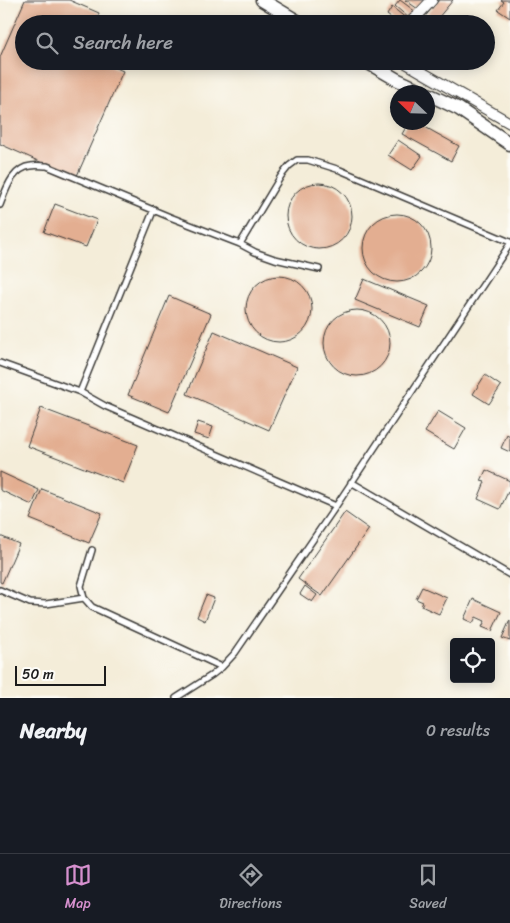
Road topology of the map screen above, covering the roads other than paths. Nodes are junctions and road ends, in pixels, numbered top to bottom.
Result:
1 (262, 0) edge
2 (432, 0) edge
3 (287, 15) edge
4 (418, 15) edge
5 (380, 70) edge
6 (407, 70) edge
7 (420, 70) edge
8 (396, 79) junction
9 (409, 85) edge
10 (435, 97) edge
11 (510, 123) edge
12 (496, 134) junction
13 (510, 144) edge
14 (0, 204) edge
15 (154, 209) junction
16 (510, 243) edge
17 (240, 244) junction
18 (319, 269) dead end
19 (0, 363) edge
20 (80, 392) junction
21 (351, 482) junction
22 (336, 506) junction
23 (92, 550) dead end
24 (510, 575) edge
25 (0, 590) edge
26 (84, 598) junction
27 (222, 667) junction
28 (176, 698) edge

1 - 3 street
2 - 4 street
5 - 8 street
6 - 8 street
7 - 11 street
8 - 9 street
10 - 12 street
11 - 12 street
12 - 13 street
14 - 15 lane
15 - 17 lane
15 - 20 lane
16 - 17 lane
16 - 21 lane
17 - 18 lane
19 - 20 lane
20 - 22 lane
21 - 22 lane
21 - 24 lane
22 - 27 lane
23 - 26 lane
25 - 26 lane
26 - 27 lane
27 - 28 lane

